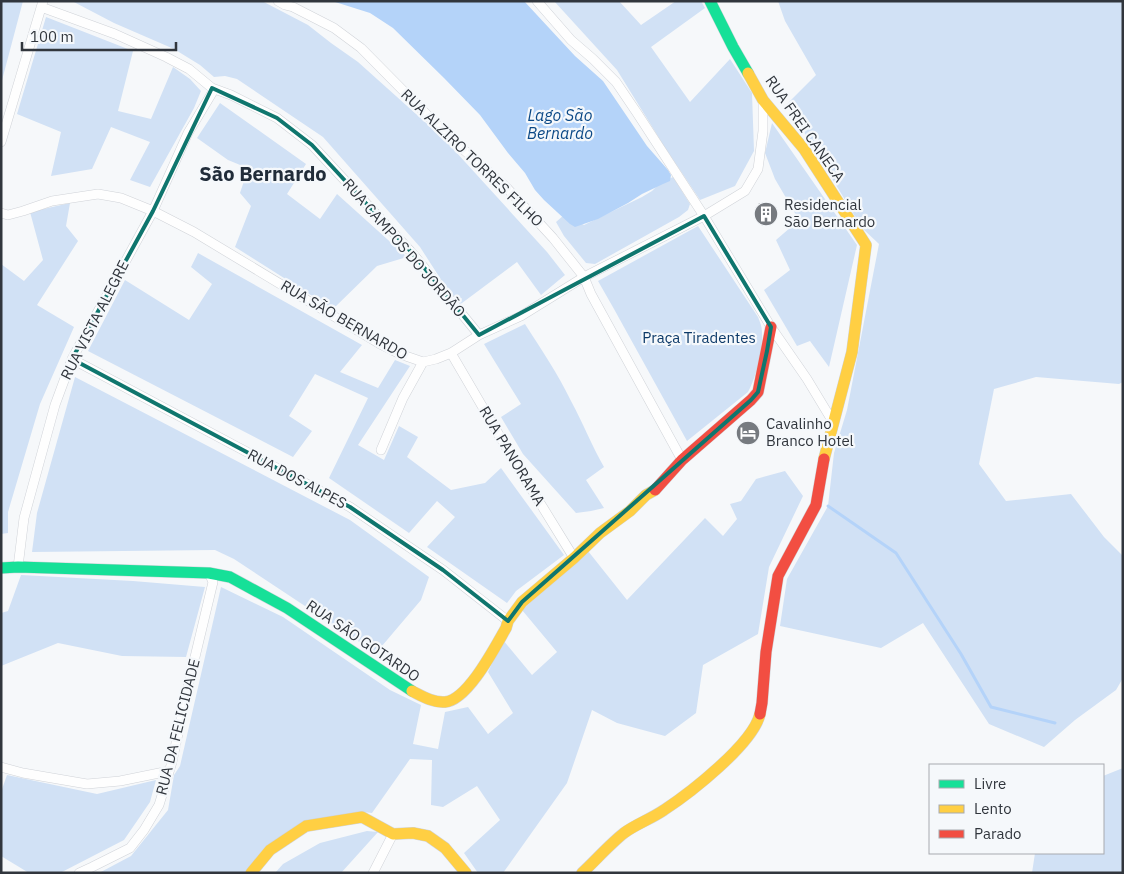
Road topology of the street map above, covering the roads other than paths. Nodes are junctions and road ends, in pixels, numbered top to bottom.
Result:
1 (278, 1) edge
2 (537, 1) edge
3 (710, 1) edge
4 (42, 4) edge
5 (212, 88) junction
6 (763, 100) junction
7 (1, 142) edge
8 (153, 211) junction
9 (1, 213) edge
10 (704, 216) junction
11 (584, 276) junction
12 (771, 327) junction
13 (479, 335) junction
14 (452, 353) junction
15 (72, 358) junction
16 (423, 362) junction
17 (833, 422) junction
18 (381, 450) dead end
19 (682, 460) junction
20 (574, 558) junction
21 (18, 567) junction
22 (1, 568) edge
23 (209, 573) junction
24 (508, 621) junction
25 (1, 767) edge
26 (169, 771) junction
27 (394, 834) junction
28 (79, 873) edge
29 (252, 873) edge
30 (373, 873) edge
31 (466, 873) edge
32 (582, 873) edge

1 - 11 street, RUA ALZIRO TORRES FILHO
2 - 10 street
3 - 6 street, RUA FREI CANECA
4 - 5 street, RUA CAMPOS DO JORDÃO
4 - 7 street
5 - 8 street, RUA VISTA ALEGRE
5 - 13 street, RUA CAMPOS DO JORDÃO
6 - 10 street, RUA SÃO BERNARDO
6 - 17 street, RUA FREI CANECA
8 - 9 street, RUA SÃO BERNARDO
8 - 15 street, RUA VISTA ALEGRE
8 - 16 street, RUA SÃO BERNARDO
10 - 11 street, RUA SÃO BERNARDO
10 - 12 street
11 - 13 street, RUA SÃO BERNARDO
11 - 19 street, RUA ALZIRO TORRES FILHO
12 - 17 street
12 - 19 street, RUA SÃO GOTARDO
13 - 14 street, RUA SÃO BERNARDO
14 - 16 street, RUA SÃO BERNARDO
14 - 20 street, RUA PANORAMA
15 - 21 street, RUA VISTA ALEGRE
15 - 24 street, RUA DOS ALPES
16 - 18 street
17 - 32 street, RUA FREI CANECA
19 - 20 street, RUA SÃO GOTARDO
20 - 24 street, RUA SÃO GOTARDO
21 - 22 street, RUA SÃO GOTARDO
21 - 23 street, RUA SÃO GOTARDO
23 - 24 street, RUA SÃO GOTARDO
23 - 26 street, RUA DA FELICIDADE
25 - 26 street
26 - 28 street, RUA DA FELICIDADE
27 - 29 street
27 - 30 street
27 - 31 street

